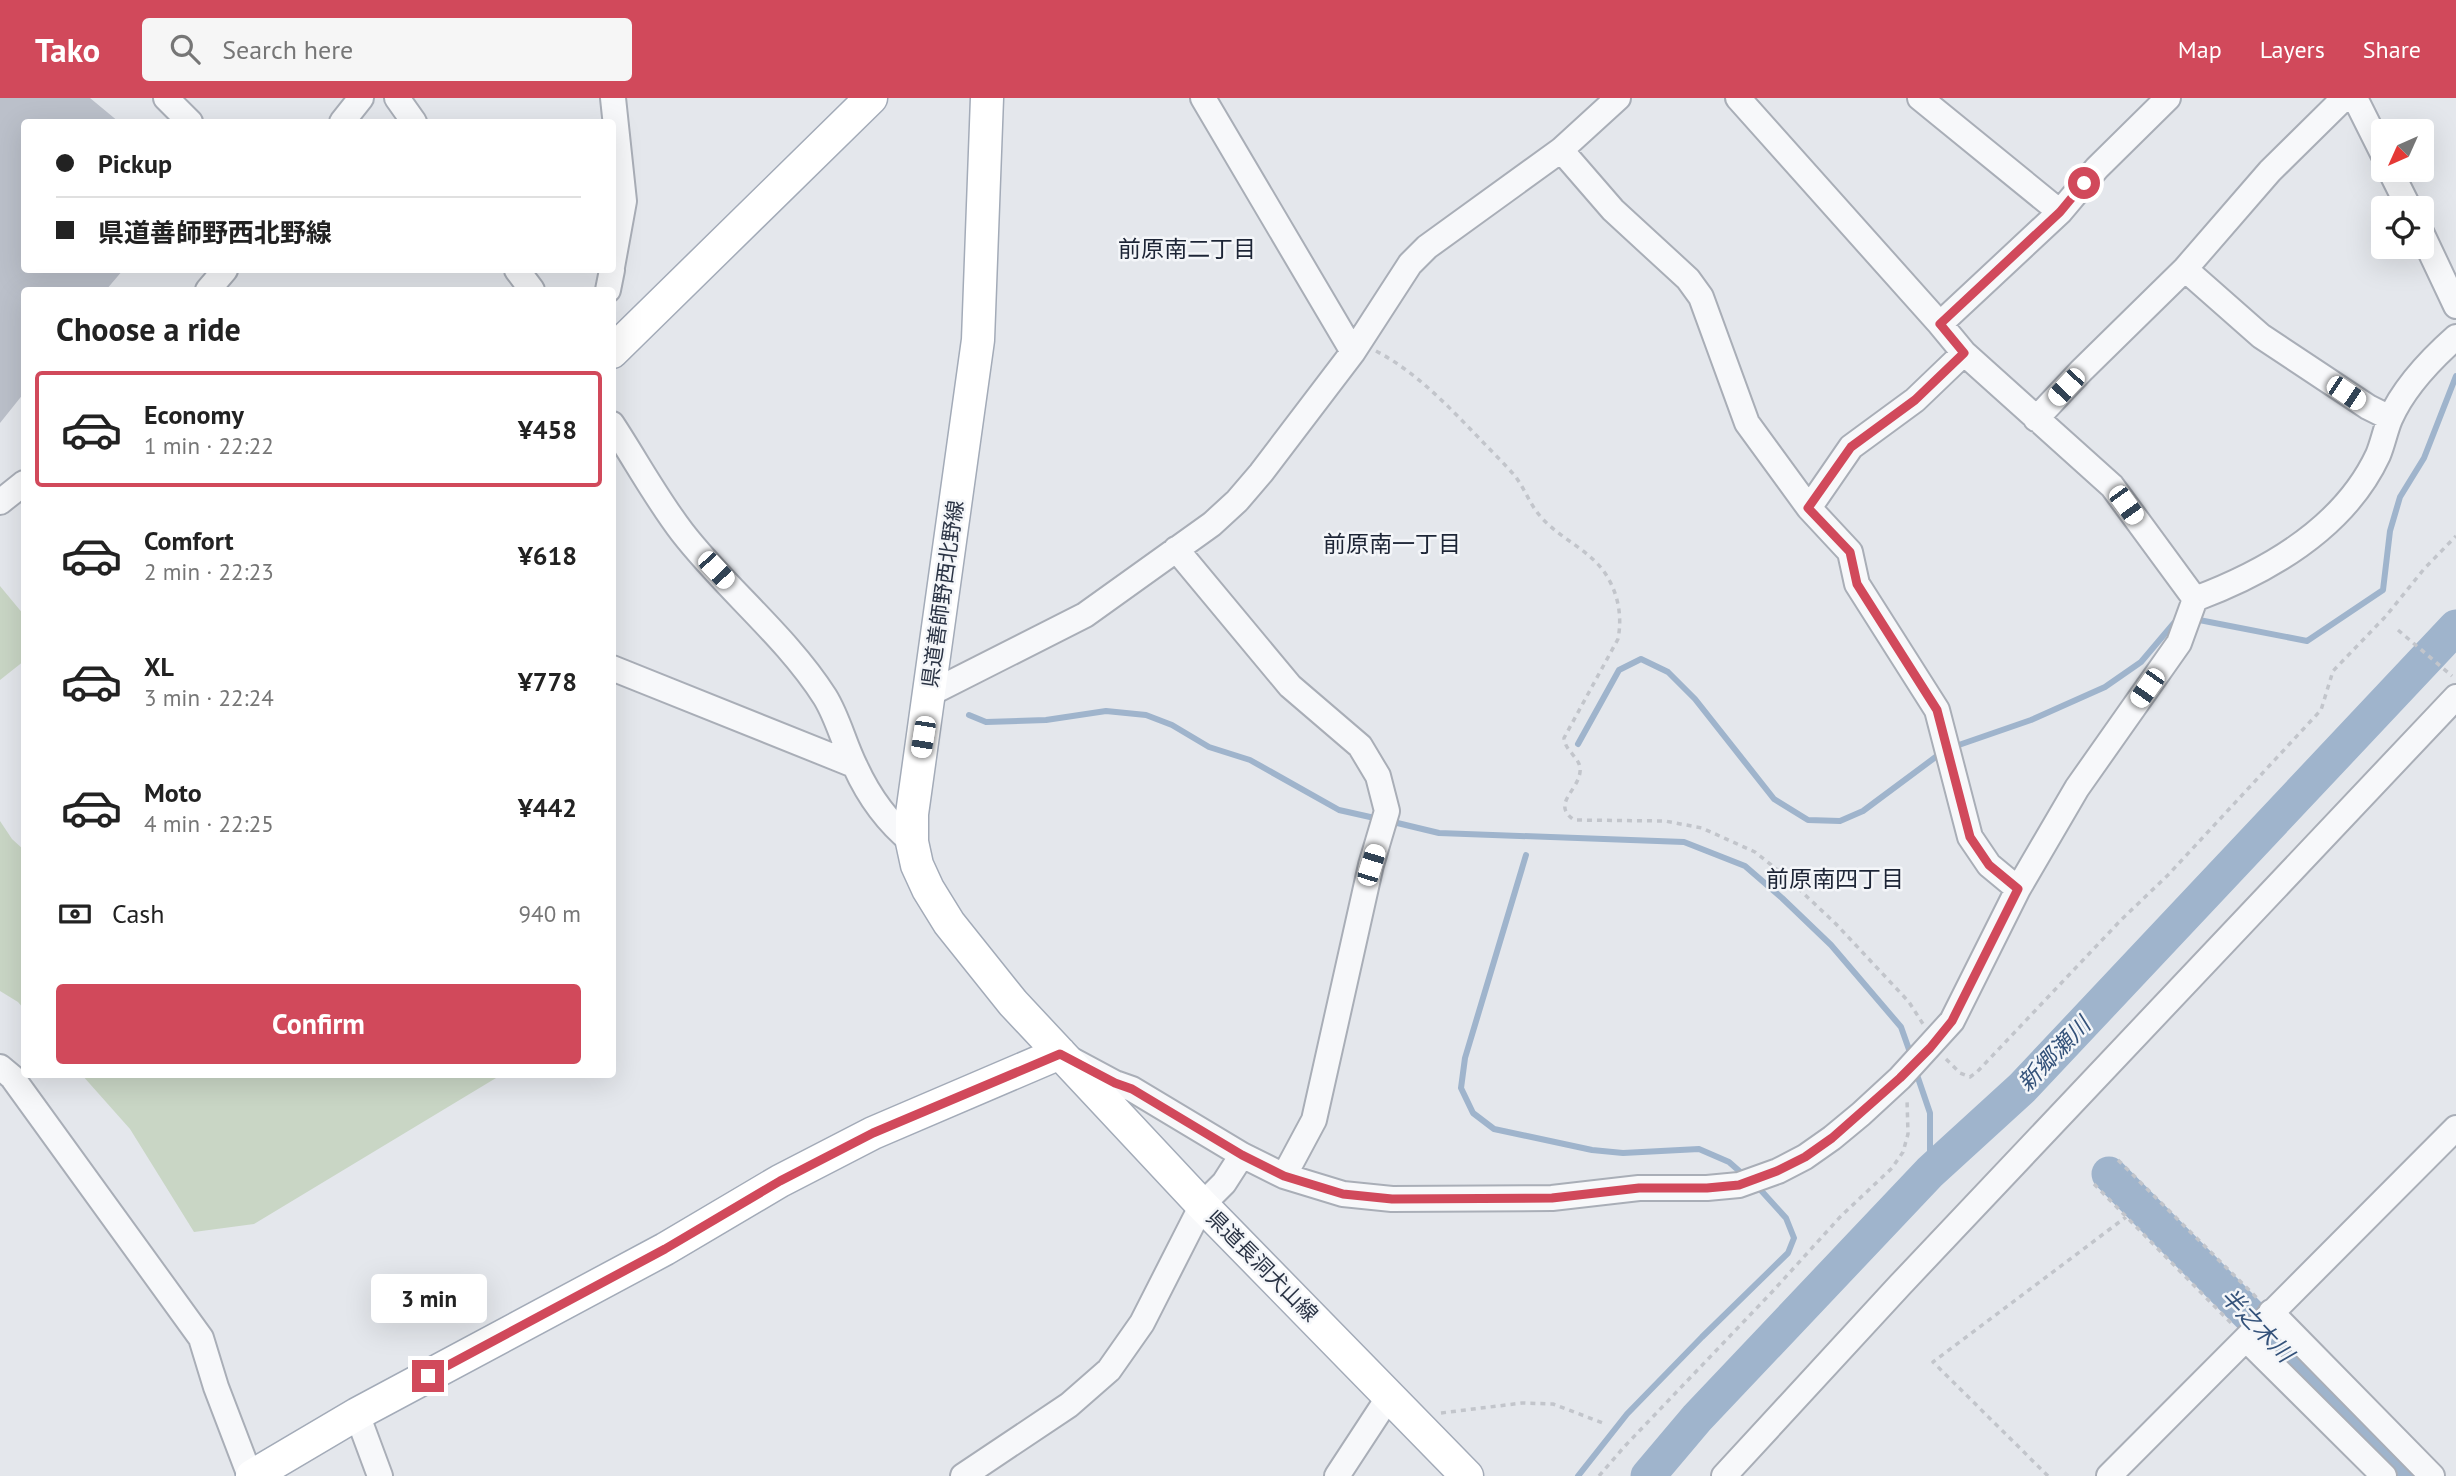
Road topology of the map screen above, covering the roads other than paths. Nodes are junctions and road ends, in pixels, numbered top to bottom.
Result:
1 (166, 98) edge
2 (362, 98) edge
3 (397, 98) edge
4 (613, 98) edge
5 (871, 98) edge
6 (987, 98) edge
7 (1203, 98) edge
8 (1618, 98) edge
9 (1738, 98) edge
10 (1920, 98) edge
11 (2168, 98) edge
12 (2347, 98) edge
13 (2355, 98) edge
14 (187, 119) edge
15 (344, 119) edge
16 (412, 119) edge
17 (615, 119) edge
18 (616, 126) edge
19 (2371, 130) edge
20 (1561, 149) junction
21 (2060, 212) junction
22 (616, 246) edge
23 (2434, 259) edge
24 (2185, 269) junction
25 (222, 273) edge
26 (211, 287) edge
27 (2456, 306) edge
28 (1940, 324) junction
29 (2456, 337) edge
30 (617, 338) edge
31 (1356, 347) junction
32 (1964, 353) junction
33 (2390, 418) junction
34 (2036, 419) junction
35 (616, 430) edge
36 (21, 485) edge
37 (0, 502) edge
38 (1808, 508) junction
39 (1176, 549) junction
40 (2195, 599) junction
41 (616, 670) edge
42 (2456, 698) edge
43 (928, 699) junction
44 (854, 765) junction
45 (912, 842) junction
46 (2018, 889) junction
47 (1060, 1054) junction
48 (4, 1076) edge
49 (2456, 1128) edge
50 (1242, 1155) junction
51 (1284, 1176) junction
52 (1202, 1205) junction
53 (2272, 1312) junction
54 (2246, 1339) junction
55 (1390, 1395) junction
56 (357, 1414) junction
57 (251, 1476) edge
58 (380, 1476) edge
59 (962, 1476) edge
60 (1337, 1476) edge
61 (1467, 1476) edge
62 (1724, 1476) edge
63 (2109, 1476) edge
64 (2384, 1476) edge
65 (2432, 1476) edge

1 - 14 street
2 - 15 street
3 - 16 street
4 - 17 street
5 - 30 main road
6 - 43 main road, 県道善師野西北野線
7 - 31 street
8 - 20 street
9 - 28 street
10 - 21 street
11 - 21 street
12 - 24 street
13 - 19 street
18 - 22 street
20 - 31 street
20 - 38 street
21 - 28 street
23 - 27 street
24 - 33 street
24 - 34 street
25 - 26 street
28 - 32 street
29 - 33 street
31 - 39 street
32 - 34 street
32 - 38 street
33 - 40 street
34 - 40 street
35 - 44 street
36 - 37 street
38 - 46 street
39 - 43 street
39 - 51 street
40 - 46 street
41 - 44 street
42 - 62 street
43 - 45 main road, 県道善師野西北野線
44 - 45 street
45 - 47 main road, 県道善師野西北野線
46 - 51 street
47 - 50 street
47 - 52 main road, 県道長洞犬山線
47 - 56 main road
48 - 57 street
49 - 53 street
50 - 51 street
50 - 52 street
52 - 55 main road, 県道長洞犬山線
52 - 59 street
53 - 54 street
53 - 65 street
54 - 63 street
54 - 64 street
55 - 60 street
55 - 61 main road, 県道長洞犬山線
56 - 57 main road
56 - 58 street

